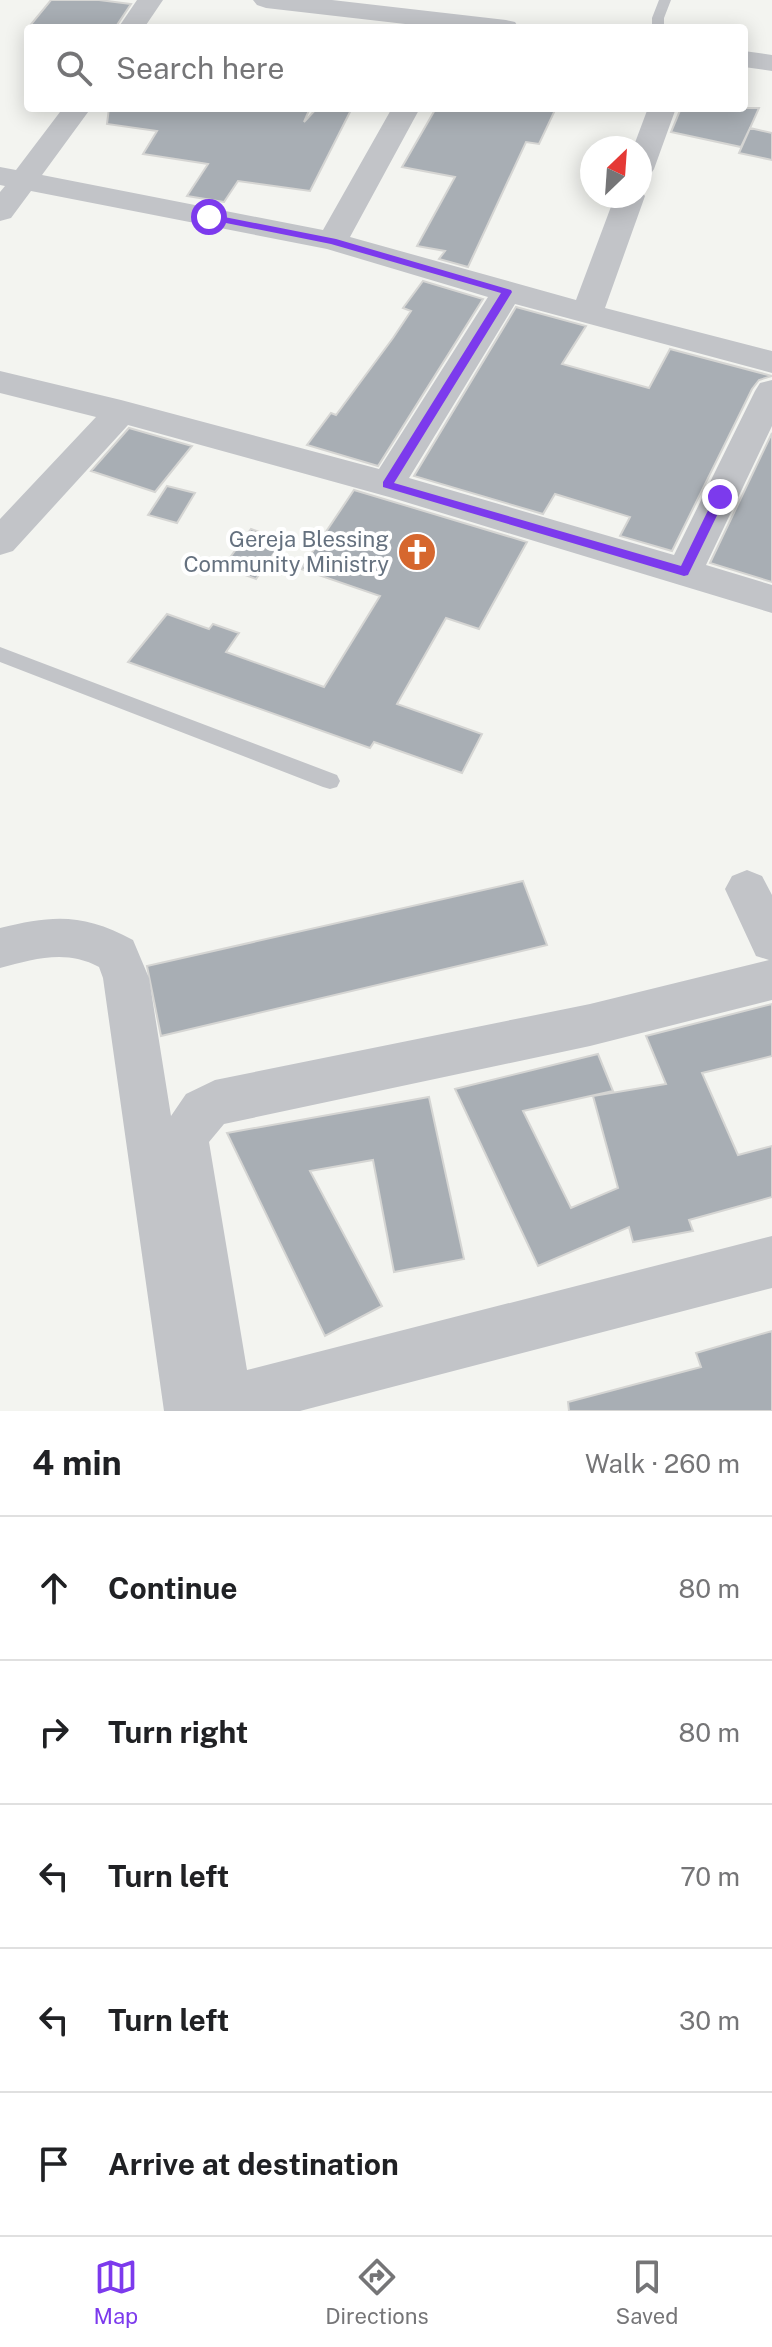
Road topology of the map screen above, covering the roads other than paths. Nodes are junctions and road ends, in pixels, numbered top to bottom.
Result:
1 (150, 0) edge
2 (266, 0) edge
3 (665, 0) edge
4 (458, 16) edge
5 (134, 24) edge
6 (490, 24) edge
7 (658, 24) edge
8 (748, 60) edge
9 (772, 63) edge
10 (73, 112) edge
11 (404, 112) edge
12 (661, 112) edge
13 (652, 136) edge
14 (12, 178) edge
15 (626, 208) edge
16 (0, 212) edge
17 (332, 241) junction
18 (507, 292) junction
19 (588, 312) junction
20 (772, 362) edge
21 (0, 382) edge
22 (772, 391) edge
23 (121, 411) junction
24 (387, 485) junction
25 (0, 542) edge
26 (684, 572) junction
27 (772, 599) edge
28 (0, 654) edge
29 (330, 781) dead end
30 (747, 889) dead end
31 (772, 942) edge
32 (0, 948) edge
33 (772, 980) edge
34 (772, 1262) edge
35 (214, 1408) edge

1 - 5 street
2 - 4 street
3 - 7 lane
4 - 6 street
8 - 9 street
10 - 14 street
11 - 17 street
12 - 13 street
14 - 16 street
14 - 17 street
15 - 19 street
17 - 18 street
18 - 19 street
18 - 24 street
19 - 20 street
21 - 23 street
22 - 26 street
23 - 24 street
23 - 25 street
24 - 26 street
26 - 27 street
28 - 29 lane
30 - 31 street
32 - 35 street
33 - 35 street
34 - 35 street

